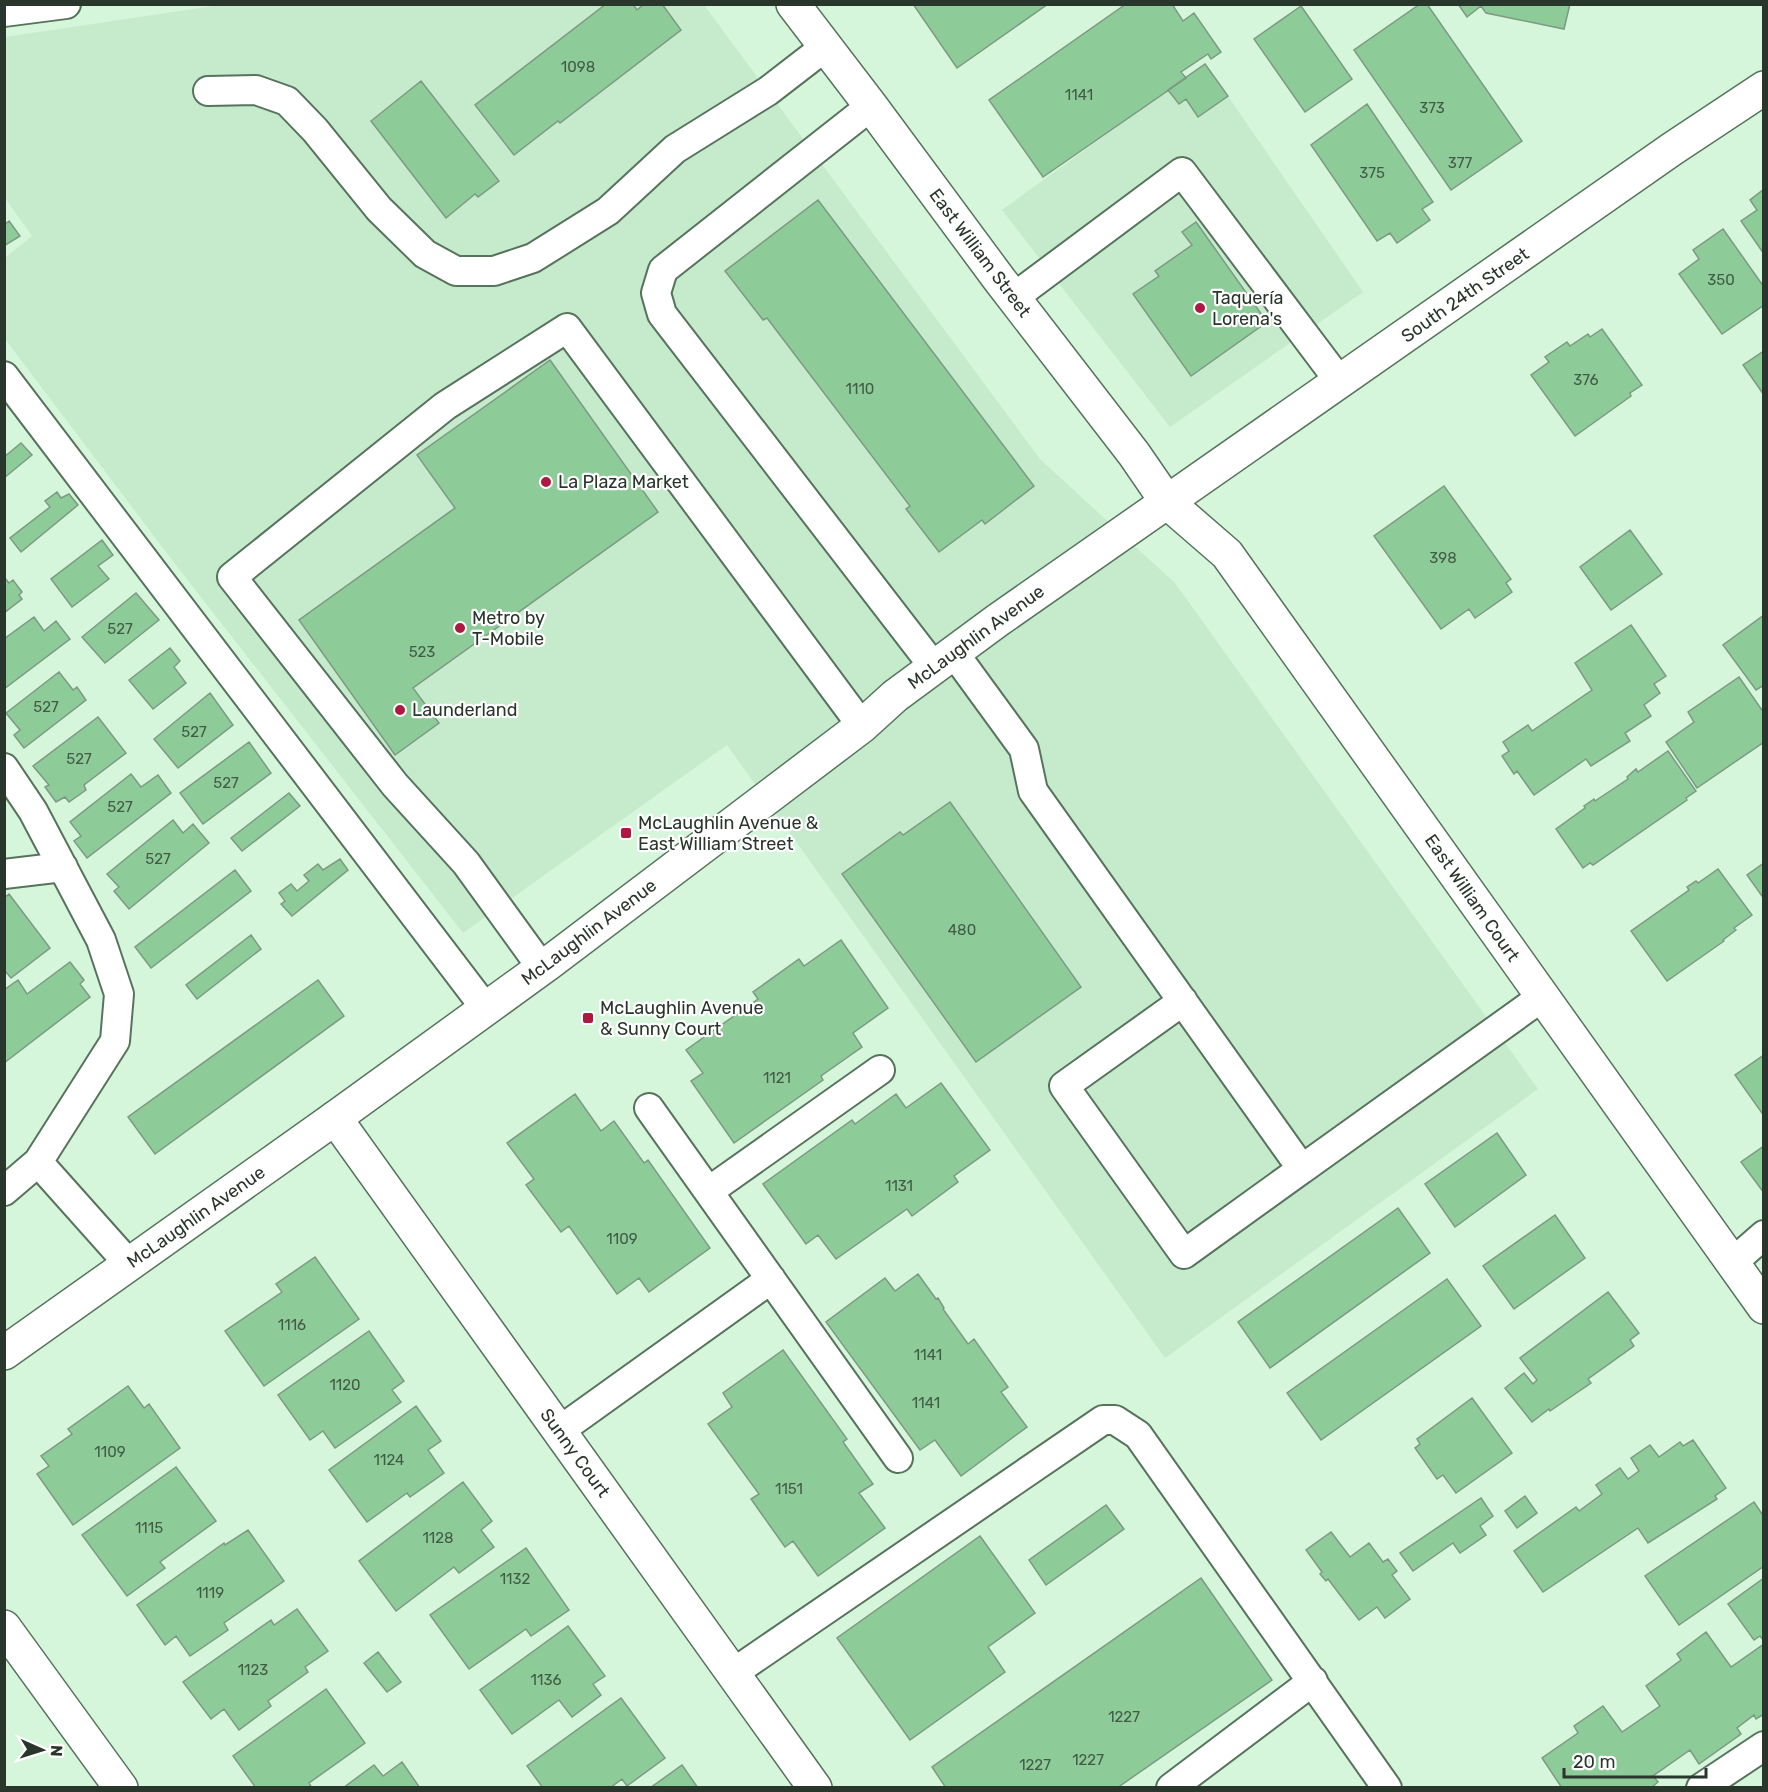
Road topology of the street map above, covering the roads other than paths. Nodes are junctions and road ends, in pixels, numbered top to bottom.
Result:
1 (66, 4) edge
2 (793, 4) edge
3 (4, 12) edge
4 (825, 47) junction
5 (1764, 88) edge
6 (208, 91) dead end
7 (871, 106) junction
8 (1013, 298) junction
9 (4, 376) edge
10 (1340, 382) junction
11 (1167, 502) junction
12 (944, 660) junction
13 (861, 726) junction
14 (4, 768) edge
15 (63, 867) junction
16 (4, 874) edge
17 (542, 968) junction
18 (1542, 997) junction
19 (1183, 1001) junction
20 (486, 1009) junction
21 (880, 1071) dead end
22 (649, 1108) dead end
23 (335, 1118) junction
24 (38, 1162) junction
25 (1302, 1169) junction
26 (4, 1191) edge
27 (709, 1191) junction
28 (1764, 1235) edge
29 (1732, 1263) junction
30 (129, 1264) junction
31 (771, 1280) junction
32 (1764, 1307) edge
33 (4, 1353) edge
34 (559, 1431) junction
35 (898, 1458) dead end
36 (4, 1627) edge
37 (733, 1673) junction
38 (1313, 1681) junction
39 (1764, 1746) edge
40 (121, 1788) edge
41 (815, 1788) edge
42 (1171, 1788) edge
43 (1387, 1788) edge
44 (1701, 1788) edge

1 - 3 lane
2 - 4 street, East William Street
4 - 6 lane
4 - 7 street, East William Street
5 - 10 street, South 24th Street
7 - 8 street, East William Street
7 - 12 lane
8 - 10 lane
8 - 11 street, East William Street
9 - 20 lane
10 - 11 street, South 24th Street
11 - 12 street, McLaughlin Avenue
11 - 18 street, East William Court
12 - 13 street, McLaughlin Avenue
12 - 19 lane
13 - 17 street, McLaughlin Avenue
13 - 17 lane
14 - 15 lane
15 - 16 lane
15 - 24 lane
17 - 20 street, McLaughlin Avenue
18 - 25 lane
18 - 29 street, East William Court
19 - 25 lane
19 - 25 lane
20 - 23 street, McLaughlin Avenue
21 - 27 lane
22 - 27 lane
23 - 30 street, McLaughlin Avenue
23 - 34 street, Sunny Court
24 - 26 lane
24 - 30 lane
27 - 31 lane
28 - 29 lane
29 - 32 street, East William Court
30 - 33 street, McLaughlin Avenue
31 - 34 lane
31 - 35 lane
34 - 37 street, Sunny Court
36 - 40 street
37 - 38 lane
37 - 41 street, Sunny Court
38 - 42 lane
38 - 43 lane
39 - 44 lane

